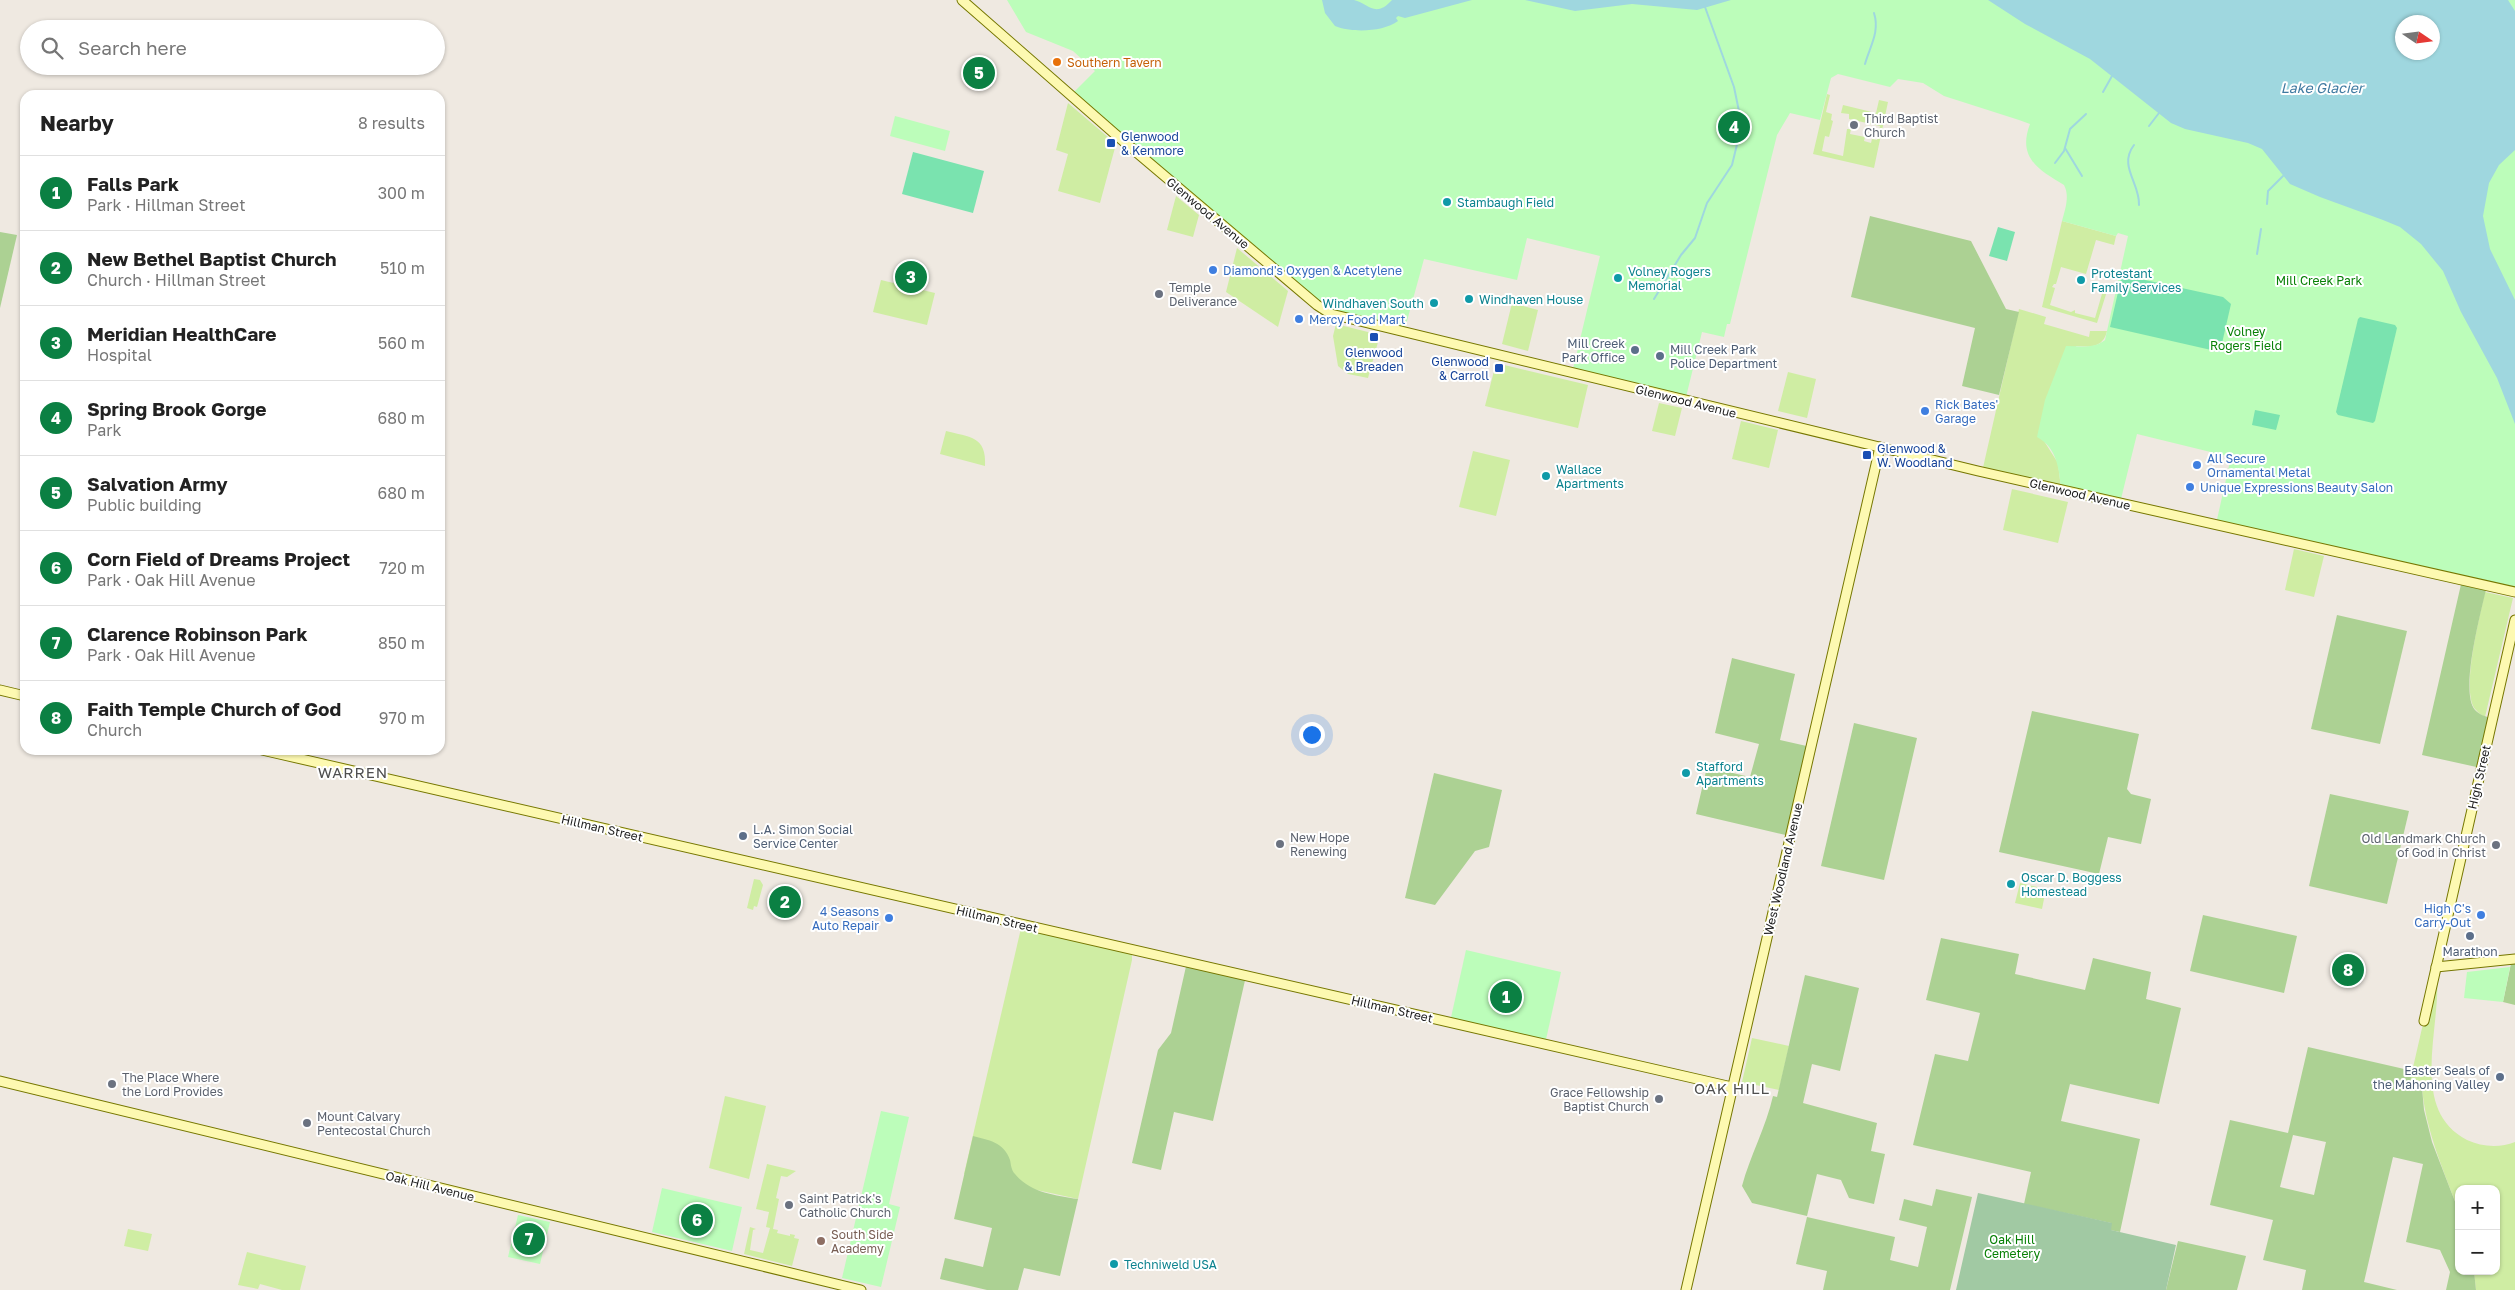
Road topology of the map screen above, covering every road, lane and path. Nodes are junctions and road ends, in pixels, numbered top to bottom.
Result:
1 (962, 0) edge
2 (1880, 447) junction
3 (2515, 592) edge
4 (2515, 620) edge
5 (0, 690) edge
6 (20, 695) edge
7 (284, 755) edge
8 (2515, 959) edge
9 (2436, 967) junction
10 (2424, 1021) dead end
11 (0, 1081) edge
12 (1732, 1087) junction
13 (861, 1290) edge
14 (1686, 1290) edge

1 - 2 street, Glenwood Avenue
2 - 3 street, Glenwood Avenue
2 - 12 street, West Woodland Avenue
4 - 9 street, High Street
5 - 6 street
7 - 12 street, Hillman Street
8 - 9 street
9 - 10 street, High Street
11 - 13 street, Oak Hill Avenue
12 - 14 street, West Woodland Avenue

